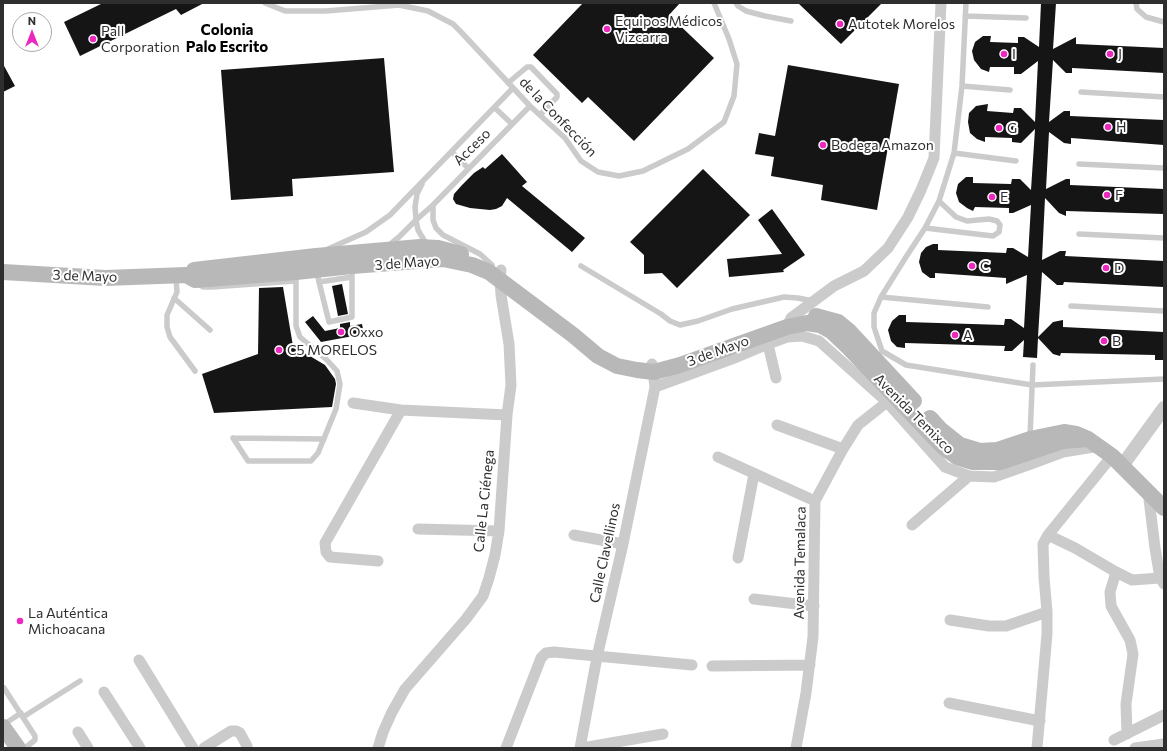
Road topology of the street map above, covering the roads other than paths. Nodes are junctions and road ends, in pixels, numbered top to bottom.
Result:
1 (265, 3) edge
2 (714, 3) edge
3 (736, 3) edge
4 (941, 3) edge
5 (966, 3) edge
6 (1136, 3) edge
7 (965, 16) junction
8 (1026, 18) dead end
9 (791, 21) dead end
10 (1164, 22) edge
11 (508, 83) junction
12 (962, 86) junction
13 (513, 88) junction
14 (1010, 90) dead end
15 (1081, 92) dead end
16 (1164, 97) edge
17 (530, 106) junction
18 (495, 108) junction
19 (540, 115) junction
20 (512, 124) junction
21 (452, 152) junction
22 (954, 153) junction
23 (1016, 161) dead end
24 (1079, 164) dead end
25 (468, 168) junction
26 (1164, 168) edge
27 (424, 180) junction
28 (939, 201) junction
29 (432, 205) junction
30 (416, 220) junction
31 (925, 228) junction
32 (1079, 234) dead end
33 (1164, 238) edge
34 (429, 248) junction
35 (440, 260) junction
36 (365, 261) junction
37 (581, 266) dead end
38 (317, 269) junction
39 (297, 270) junction
40 (3, 272) edge
41 (497, 272) junction
42 (188, 275) junction
43 (881, 297) junction
44 (174, 298) junction
45 (814, 301) junction
46 (1071, 306) dead end
47 (988, 307) dead end
48 (1164, 311) edge
49 (820, 325) joint
50 (788, 327) junction
51 (210, 330) dead end
52 (766, 339) junction
53 (1033, 365) dead end
54 (195, 371) dead end
55 (654, 374) junction
56 (776, 378) dead end
57 (1164, 379) edge
58 (1032, 385) junction
59 (887, 402) junction
60 (353, 403) dead end
61 (1164, 408) edge
62 (401, 410) junction
63 (507, 415) junction
64 (777, 425) dead end
65 (324, 439) junction
66 (1030, 446) junction
67 (843, 450) junction
68 (1106, 452) junction
69 (718, 457) dead end
70 (754, 474) junction
71 (969, 476) junction
72 (1148, 491) junction
73 (815, 501) junction
74 (1164, 508) edge
75 (912, 525) dead end
76 (418, 529) dead end
77 (499, 531) junction
78 (574, 535) dead end
79 (1048, 535) junction
80 (623, 544) junction
81 (738, 558) dead end
82 (378, 561) dead end
83 (1116, 572) junction
84 (1162, 582) edge
85 (754, 599) dead end
86 (814, 606) junction
87 (1047, 612) junction
88 (950, 620) dead end
89 (597, 657) junction
90 (139, 660) dead end
91 (692, 665) dead end
92 (810, 665) junction
93 (712, 666) dead end
94 (80, 680) dead end
95 (4, 688) edge
96 (104, 692) dead end
97 (949, 703) dead end
98 (22, 715) junction
99 (1164, 715) edge
100 (1040, 721) junction
101 (4, 728) edge
102 (78, 732) dead end
103 (663, 734) dead end
104 (1127, 734) junction
105 (1114, 740) dead end
106 (1164, 744) edge
107 (247, 746) dead end
108 (18, 748) edge
109 (25, 748) edge
110 (88, 748) edge
111 (140, 748) edge
112 (193, 748) edge
113 (204, 748) edge
114 (378, 748) edge
115 (506, 748) edge
116 (581, 748) edge
117 (796, 748) edge
118 (1037, 748) edge
119 (1135, 748) edge

1 - 11 lane, de la Confección
2 - 19 lane, de la Confección
3 - 9 lane
4 - 45 street
5 - 7 lane
6 - 10 lane
7 - 8 lane
7 - 12 lane
11 - 13 lane, de la Confección
11 - 19 lane
12 - 14 lane
12 - 22 lane
13 - 17 lane, de la Confección
13 - 18 lane, Acceso
15 - 16 lane
17 - 19 lane, de la Confección
17 - 20 lane, Acceso
18 - 20 lane
18 - 21 lane, Acceso
20 - 25 lane, Acceso
21 - 25 lane
21 - 27 lane, Acceso
22 - 23 lane
22 - 28 lane
24 - 26 lane
25 - 29 lane, Acceso
27 - 30 lane, Acceso
27 - 38 lane, Acceso
28 - 31 lane
28 - 31 lane
29 - 30 lane, Acceso
29 - 41 lane
30 - 34 lane, Acceso
30 - 36 lane, Acceso
31 - 43 lane
32 - 33 lane
34 - 35 lane, Acceso
34 - 36 main road
34 - 41 main road
35 - 36 main road, 3 de Mayo
35 - 41 main road, 3 de Mayo
36 - 38 main road, 3 de Mayo
36 - 38 lane
37 - 45 lane
38 - 39 main road, 3 de Mayo
39 - 42 main road, 3 de Mayo
39 - 65 lane
40 - 42 main road, 3 de Mayo
41 - 55 main road, 3 de Mayo
41 - 63 street, Calle La Ciénega
42 - 44 lane
43 - 47 lane
43 - 58 lane
44 - 51 lane
44 - 54 lane
45 - 50 street
46 - 48 lane
49 - 50 main road, 3 de Mayo
49 - 66 main road, Avenida Temixco
50 - 52 main road, 3 de Mayo
50 - 55 main road
50 - 59 street
50 - 66 main road
52 - 55 main road, 3 de Mayo
52 - 56 street
53 - 58 lane
55 - 80 street, Calle Clavellinos
57 - 58 lane
58 - 66 lane
59 - 67 street, Avenida Temalaca
59 - 71 street
60 - 62 street
61 - 68 street
62 - 63 street
62 - 82 street
63 - 77 street, Calle La Ciénega
64 - 67 street
65 - 65 lane
66 - 68 main road, Avenida Temixco
67 - 73 street, Avenida Temalaca
68 - 71 street
68 - 72 main road
68 - 79 street
69 - 70 street
70 - 73 street
70 - 81 street
71 - 75 street
72 - 74 main road
72 - 84 street
73 - 86 street, Avenida Temalaca
76 - 77 street
77 - 114 street, Calle La Ciénega
78 - 80 street
79 - 83 street
79 - 87 street
80 - 89 street, Calle Clavellinos
83 - 84 street
83 - 104 street
85 - 86 street
86 - 92 street, Avenida Temalaca
87 - 88 street
87 - 100 street
89 - 91 street
89 - 115 street
89 - 116 street, Calle Clavellinos
90 - 112 street
92 - 93 street
92 - 117 street, Avenida Temalaca
94 - 98 lane
95 - 98 lane
96 - 111 street
97 - 100 street
98 - 101 lane
98 - 109 lane
99 - 104 street
100 - 118 street
101 - 108 main road
102 - 110 street
103 - 116 street
104 - 105 street
106 - 119 street
107 - 113 street

